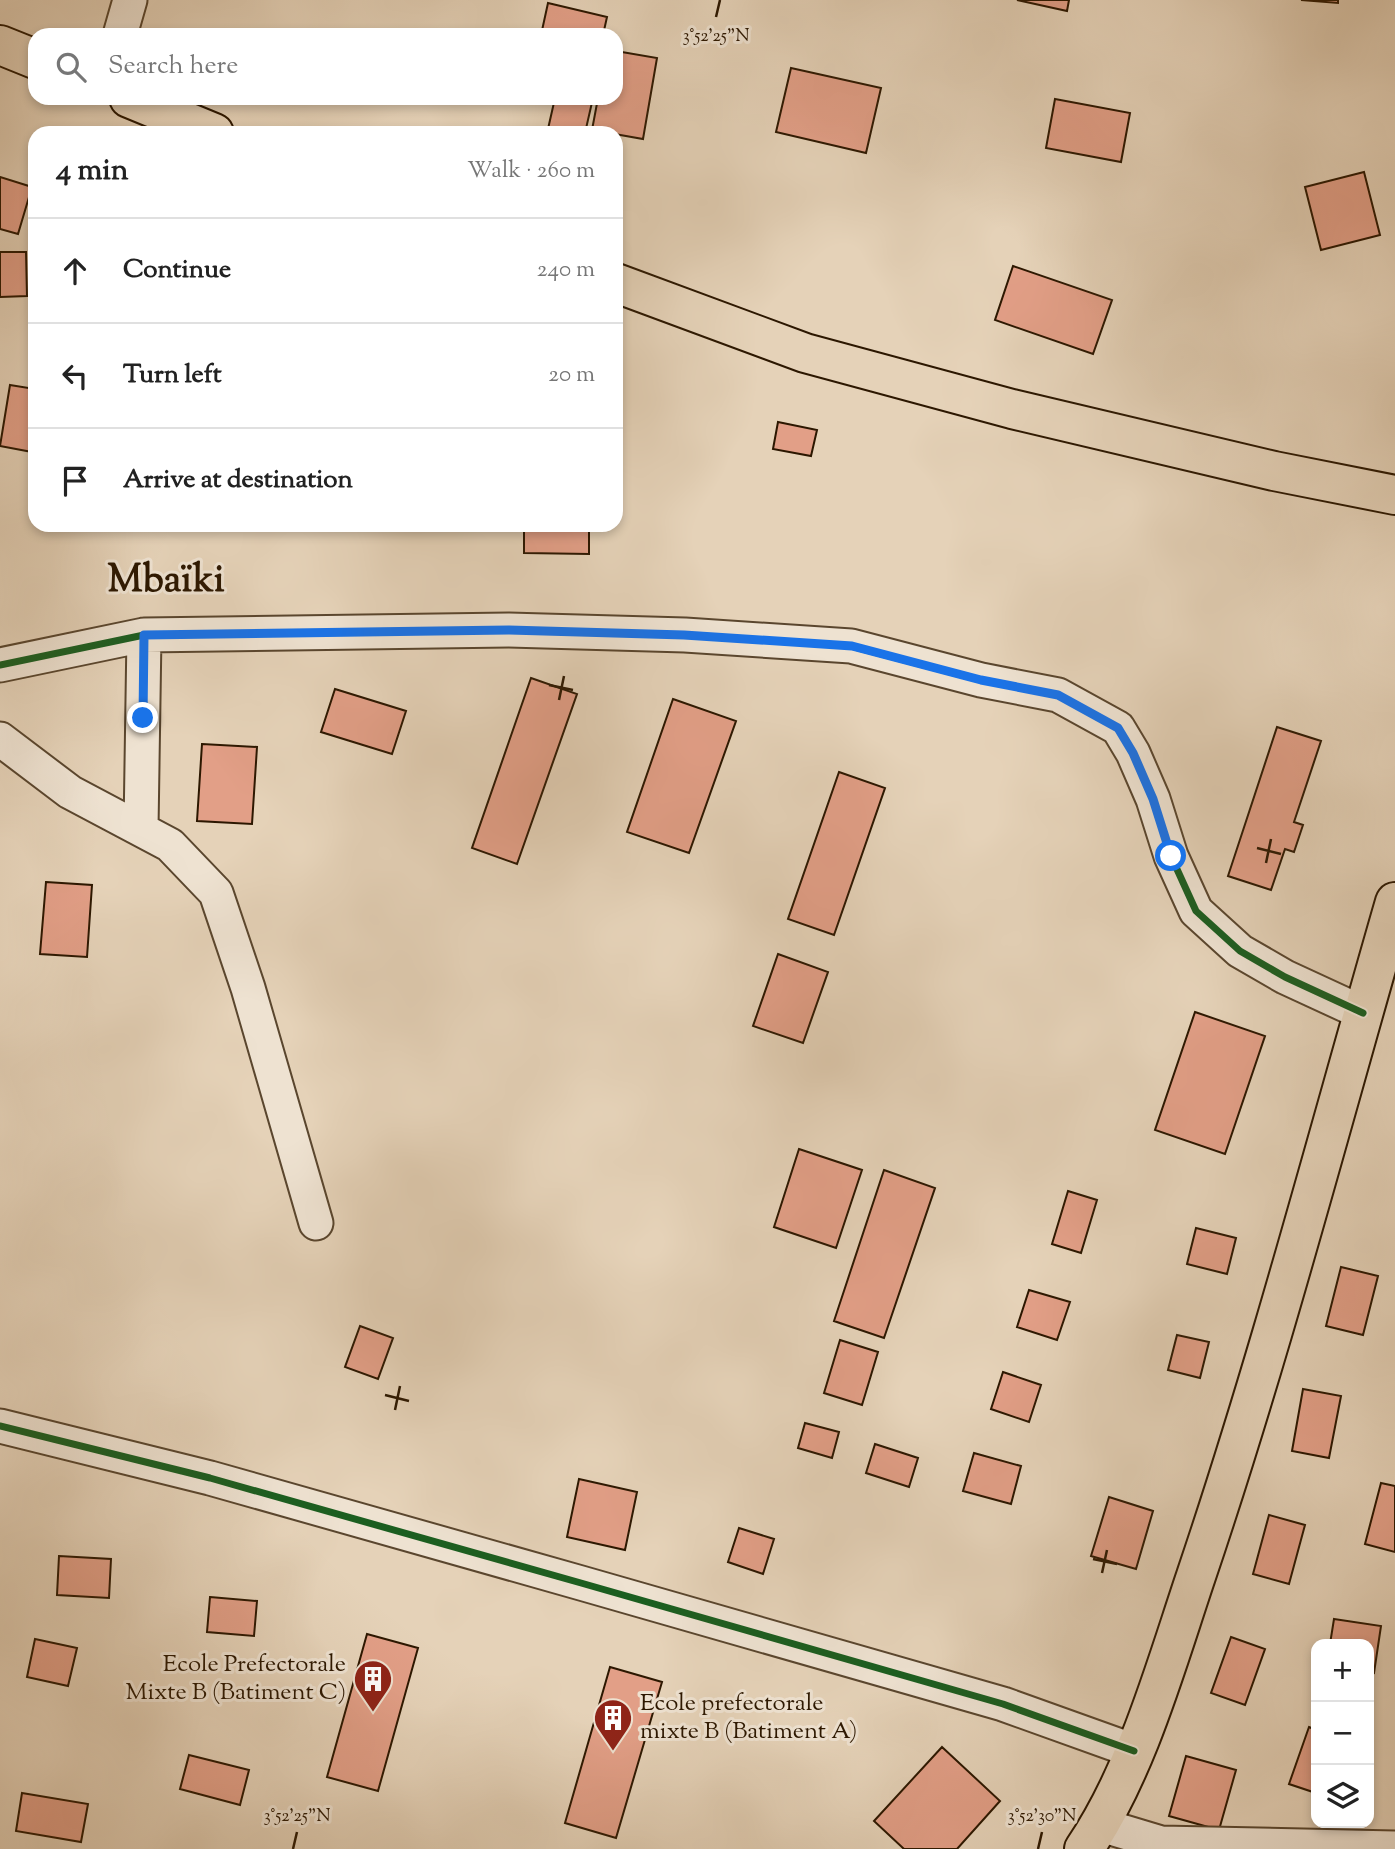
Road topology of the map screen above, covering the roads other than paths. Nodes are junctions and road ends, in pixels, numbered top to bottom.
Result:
1 (130, 0) edge
2 (122, 28) edge
3 (0, 45) edge
4 (28, 57) edge
5 (146, 105) edge
6 (198, 126) edge
7 (623, 287) edge
8 (1395, 495) edge
9 (144, 635) junction
10 (0, 664) edge
11 (0, 738) edge
12 (141, 829) junction
13 (1395, 902) edge
14 (1363, 1013) junction
15 (316, 1223) dead end
16 (0, 1426) edge
17 (1134, 1751) junction
18 (1093, 1837) edge
19 (1165, 1846) edge
20 (1395, 1848) edge

1 - 2 street
3 - 4 main road
5 - 6 main road
7 - 8 main road
9 - 10 street
9 - 12 street
9 - 14 street
11 - 12 street
12 - 15 street
13 - 14 main road
14 - 17 main road
16 - 17 street
17 - 18 main road
18 - 19 street
19 - 20 street

